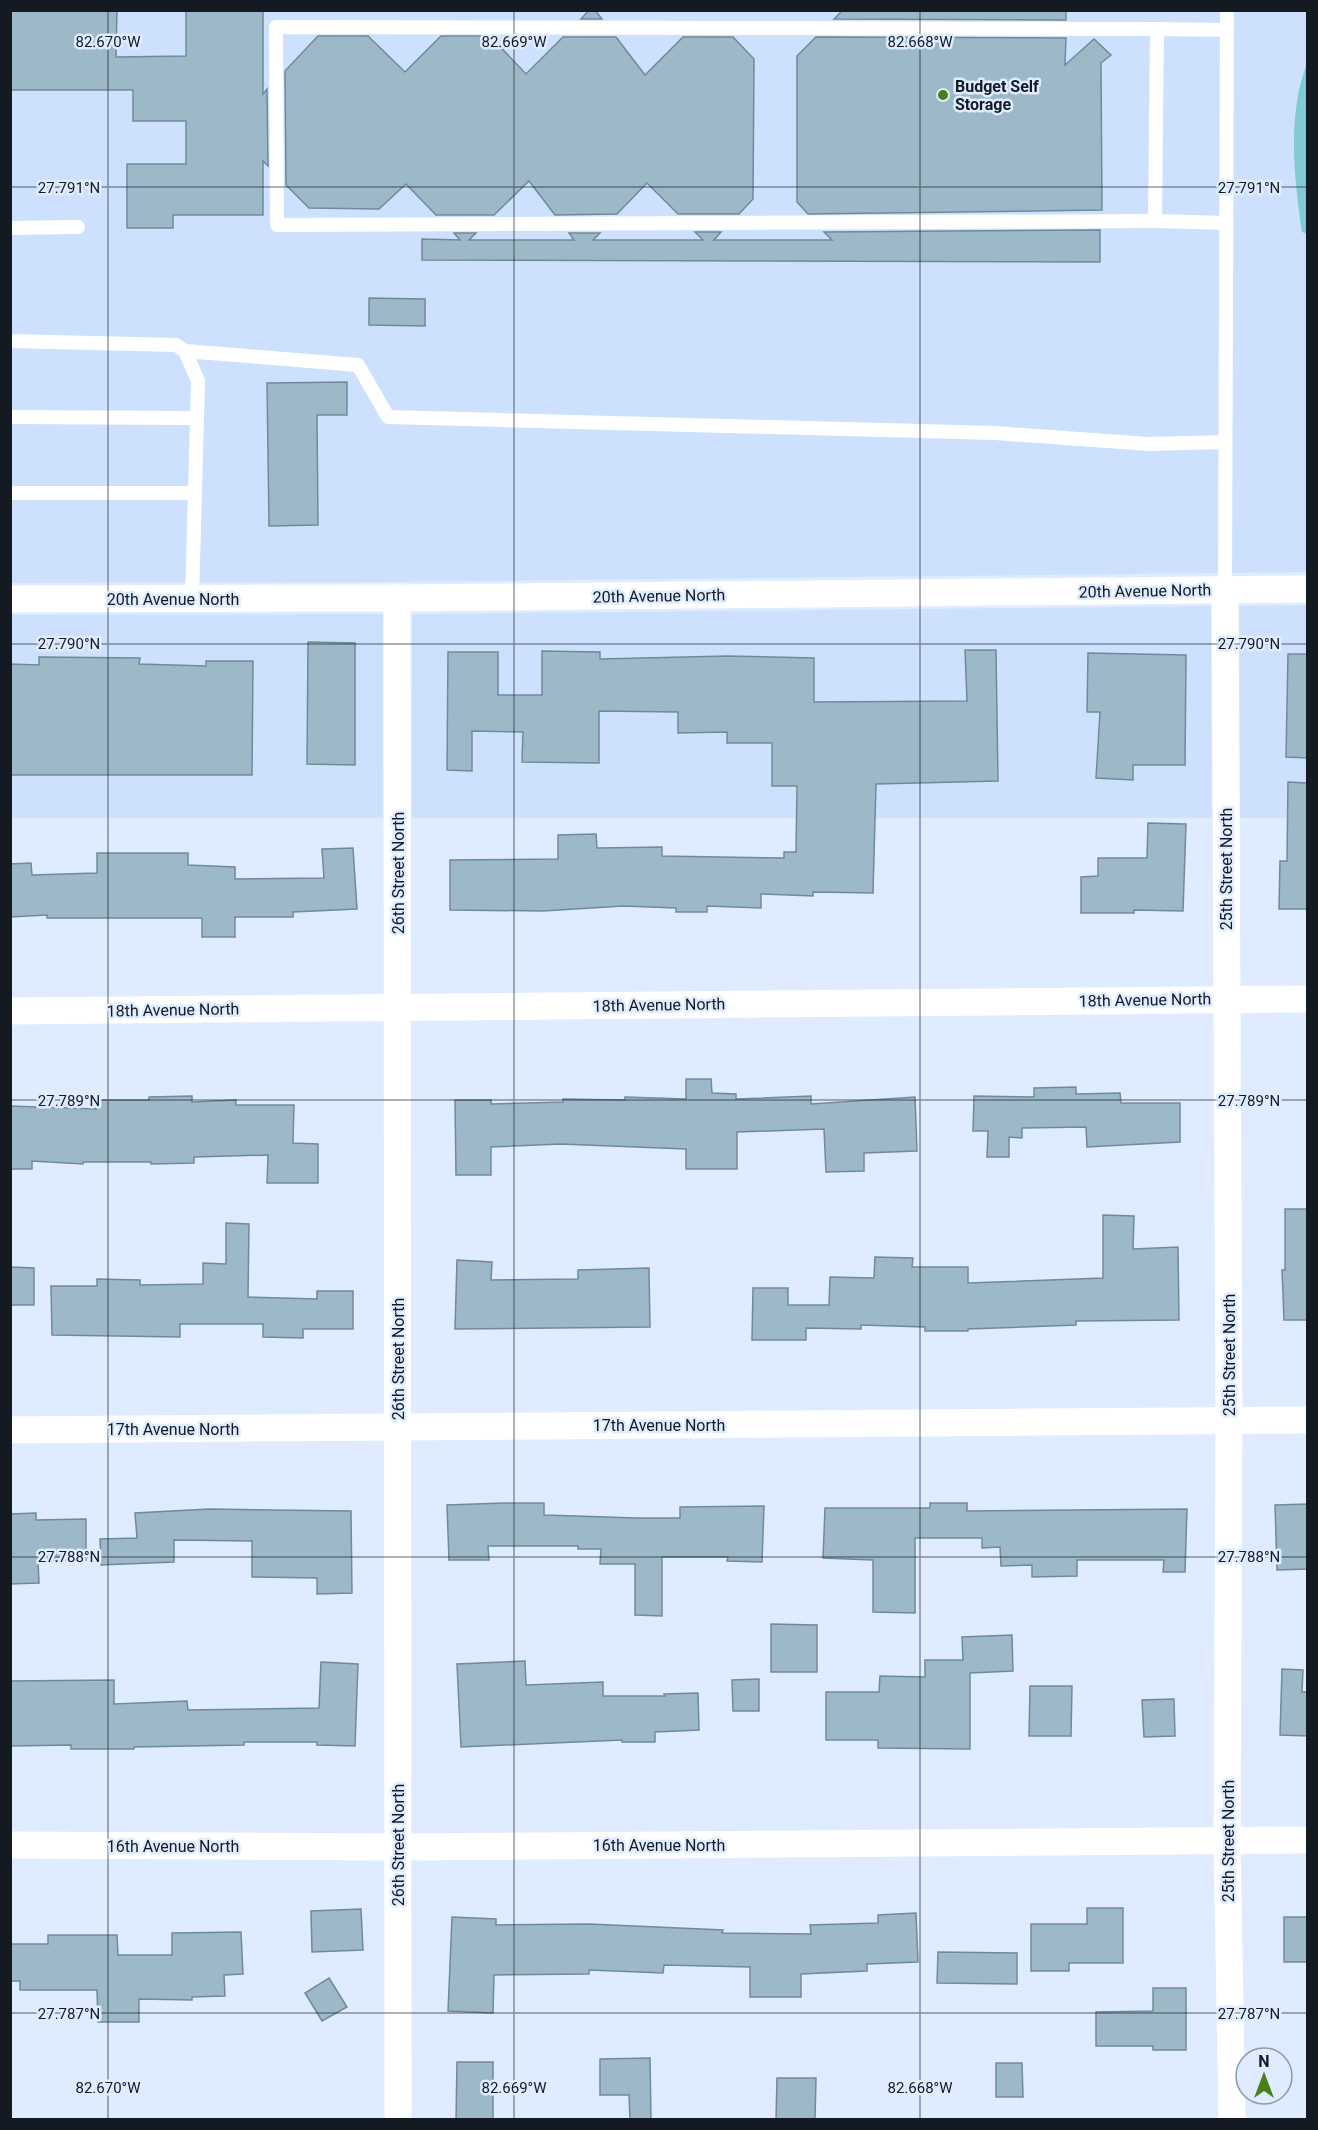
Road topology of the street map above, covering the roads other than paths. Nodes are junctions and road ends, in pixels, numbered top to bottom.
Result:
1 (1227, 10) edge
2 (1157, 30) junction
3 (1227, 30) junction
4 (1155, 221) junction
5 (1226, 223) junction
6 (78, 227) dead end
7 (10, 228) edge
8 (10, 341) edge
9 (185, 351) junction
10 (10, 417) edge
11 (196, 418) junction
12 (1224, 442) junction
13 (10, 493) edge
14 (195, 493) junction
15 (1308, 589) edge
16 (1225, 590) junction
17 (397, 598) junction
18 (10, 599) edge
19 (192, 599) junction
20 (1308, 999) edge
21 (1227, 1000) junction
22 (398, 1007) junction
23 (10, 1011) edge
24 (1229, 1420) junction
25 (1308, 1420) edge
26 (398, 1427) junction
27 (10, 1430) edge
28 (1308, 1840) edge
29 (1227, 1841) junction
30 (10, 1845) edge
31 (398, 1847) junction
32 (398, 2120) edge
33 (1232, 2120) edge

1 - 3 lane
2 - 3 lane
2 - 4 lane
2 - 4 lane
3 - 5 lane
4 - 5 lane
5 - 12 lane
6 - 7 lane
8 - 9 lane
9 - 11 lane
9 - 12 lane
10 - 11 lane
11 - 14 lane
12 - 16 lane
13 - 14 lane
14 - 19 lane
15 - 16 street, 20th Avenue North
16 - 17 street, 20th Avenue North
16 - 21 street, 25th Street North
17 - 19 street, 20th Avenue North
17 - 22 street, 26th Street North
18 - 19 street, 20th Avenue North
20 - 21 street, 18th Avenue North
21 - 22 street, 18th Avenue North
21 - 24 street, 25th Street North
22 - 23 street, 18th Avenue North
22 - 26 street, 26th Street North
24 - 25 street, 17th Avenue North
24 - 26 street, 17th Avenue North
24 - 29 street, 25th Street North
26 - 27 street, 17th Avenue North
26 - 31 street, 26th Street North
28 - 29 street, 16th Avenue North
29 - 31 street, 16th Avenue North
29 - 33 street, 25th Street North
30 - 31 street, 16th Avenue North
31 - 32 street, 26th Street North

